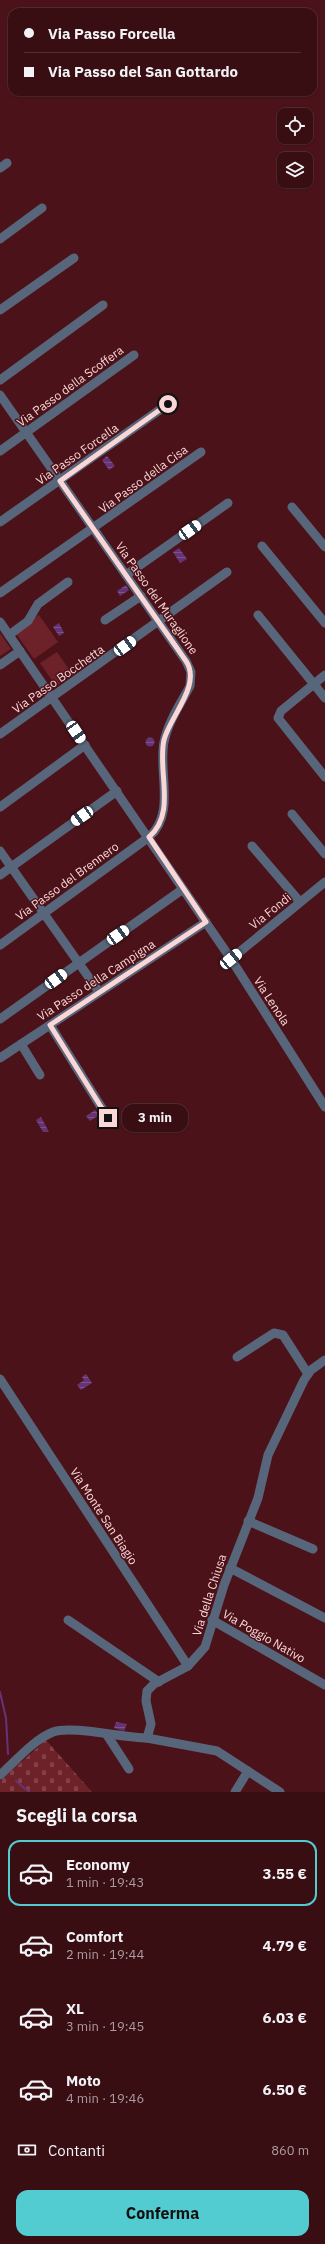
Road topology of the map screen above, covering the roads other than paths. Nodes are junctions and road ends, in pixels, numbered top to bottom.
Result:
1 (42, 208) dead end
2 (0, 239) edge
3 (74, 258) dead end
4 (103, 305) dead end
5 (0, 310) edge
6 (134, 355) dead end
7 (0, 380) edge
8 (0, 395) edge
9 (168, 404) dead end
10 (26, 432) junction
11 (0, 451) edge
12 (201, 452) dead end
13 (60, 481) junction
14 (228, 503) dead end
15 (292, 507) dead end
16 (0, 522) edge
17 (94, 529) junction
18 (262, 546) dead end
19 (325, 547) edge
20 (227, 572) dead end
21 (126, 575) junction
22 (68, 582) dead end
23 (0, 593) edge
24 (141, 596) junction
25 (258, 615) dead end
26 (105, 620) dead end
27 (0, 622) edge
28 (159, 622) junction
29 (325, 623) edge
30 (9, 635) junction
31 (20, 651) junction
32 (0, 665) edge
33 (325, 675) edge
34 (314, 684) junction
35 (52, 698) junction
36 (325, 698) edge
37 (0, 734) edge
38 (85, 745) junction
39 (325, 777) edge
40 (117, 791) junction
41 (0, 807) edge
42 (292, 814) dead end
43 (149, 837) junction
44 (252, 846) dead end
45 (0, 851) edge
46 (325, 854) edge
47 (11, 867) junction
48 (0, 875) edge
49 (325, 882) edge
50 (183, 889) junction
51 (300, 902) junction
52 (44, 913) junction
53 (206, 922) junction
54 (0, 944) edge
55 (231, 959) junction
56 (78, 963) junction
57 (98, 989) dead end
58 (0, 1019) edge
59 (50, 1025) junction
60 (21, 1044) junction
61 (0, 1058) edge
62 (40, 1075) dead end
63 (325, 1107) edge
64 (108, 1118) dead end
65 (237, 1357) dead end
66 (323, 1364) edge
67 (308, 1374) junction
68 (0, 1379) edge
69 (248, 1521) junction
70 (313, 1549) dead end
71 (230, 1568) junction
72 (325, 1618) edge
73 (68, 1620) dead end
74 (212, 1620) junction
75 (188, 1666) junction
76 (159, 1682) junction
77 (325, 1685) edge
78 (107, 1735) junction
79 (147, 1738) junction
80 (129, 1769) dead end
81 (248, 1771) junction
82 (0, 1775) edge
83 (235, 1792) edge
84 (280, 1792) edge

1 - 2 street
3 - 5 street
4 - 7 street
6 - 10 street, Via Passo della Scoffera
8 - 10 street, Via Passo del Muraglione
9 - 13 street, Via Passo Forcella
10 - 11 street, Via Passo della Scoffera
10 - 13 street, Via Passo del Muraglione
12 - 17 street, Via Passo della Cisa
13 - 16 street, Via Passo Forcella
13 - 17 street, Via Passo del Muraglione
14 - 21 street
15 - 19 street
17 - 21 street, Via Passo del Muraglione
17 - 23 street, Via Passo della Cisa
18 - 29 street
20 - 28 street, Via Passo Bocchetta
21 - 24 street, Via Passo del Muraglione
22 - 30 street
24 - 26 street
24 - 28 street, Via Passo del Muraglione
25 - 34 street
27 - 30 street, Via Lenola
28 - 35 street, Via Passo Bocchetta
28 - 43 street, Via Passo del Muraglione
30 - 31 street, Via Lenola
31 - 32 street
31 - 35 street, Via Lenola
33 - 34 street
34 - 36 street
34 - 39 street
35 - 37 street, Via Passo Bocchetta
35 - 38 street, Via Lenola
38 - 40 street, Via Lenola
38 - 41 street
40 - 43 street, Via Lenola
40 - 47 street
42 - 46 street
43 - 50 street, Via Lenola
43 - 52 street, Via Passo del Brennero
44 - 51 street
45 - 47 street
47 - 48 street
47 - 52 street
49 - 51 street, Via Fondi
50 - 53 street, Via Lenola
50 - 56 street
51 - 55 street, Via Fondi
52 - 54 street, Via Passo del Brennero
52 - 56 street
53 - 55 street, Via Lenola
53 - 59 street, Via Passo della Campigna
55 - 63 street, Via Lenola
56 - 57 street
56 - 58 street
59 - 60 street, Via Passo della Campigna
59 - 64 street
60 - 61 street, Via Passo della Campigna
60 - 62 street
65 - 67 street
66 - 67 street, Via della Chiusa
67 - 69 street, Via della Chiusa
68 - 75 street, Via Monte San Biagio
69 - 70 street
69 - 71 street, Via della Chiusa
71 - 72 street
71 - 74 street, Via della Chiusa
73 - 76 street
74 - 75 street, Via della Chiusa
74 - 77 street, Via Poggio Nativo
75 - 76 street, Via della Chiusa
76 - 79 street, Via della Chiusa
78 - 79 street
78 - 80 street
78 - 82 street
79 - 81 street
81 - 83 street
81 - 84 street

